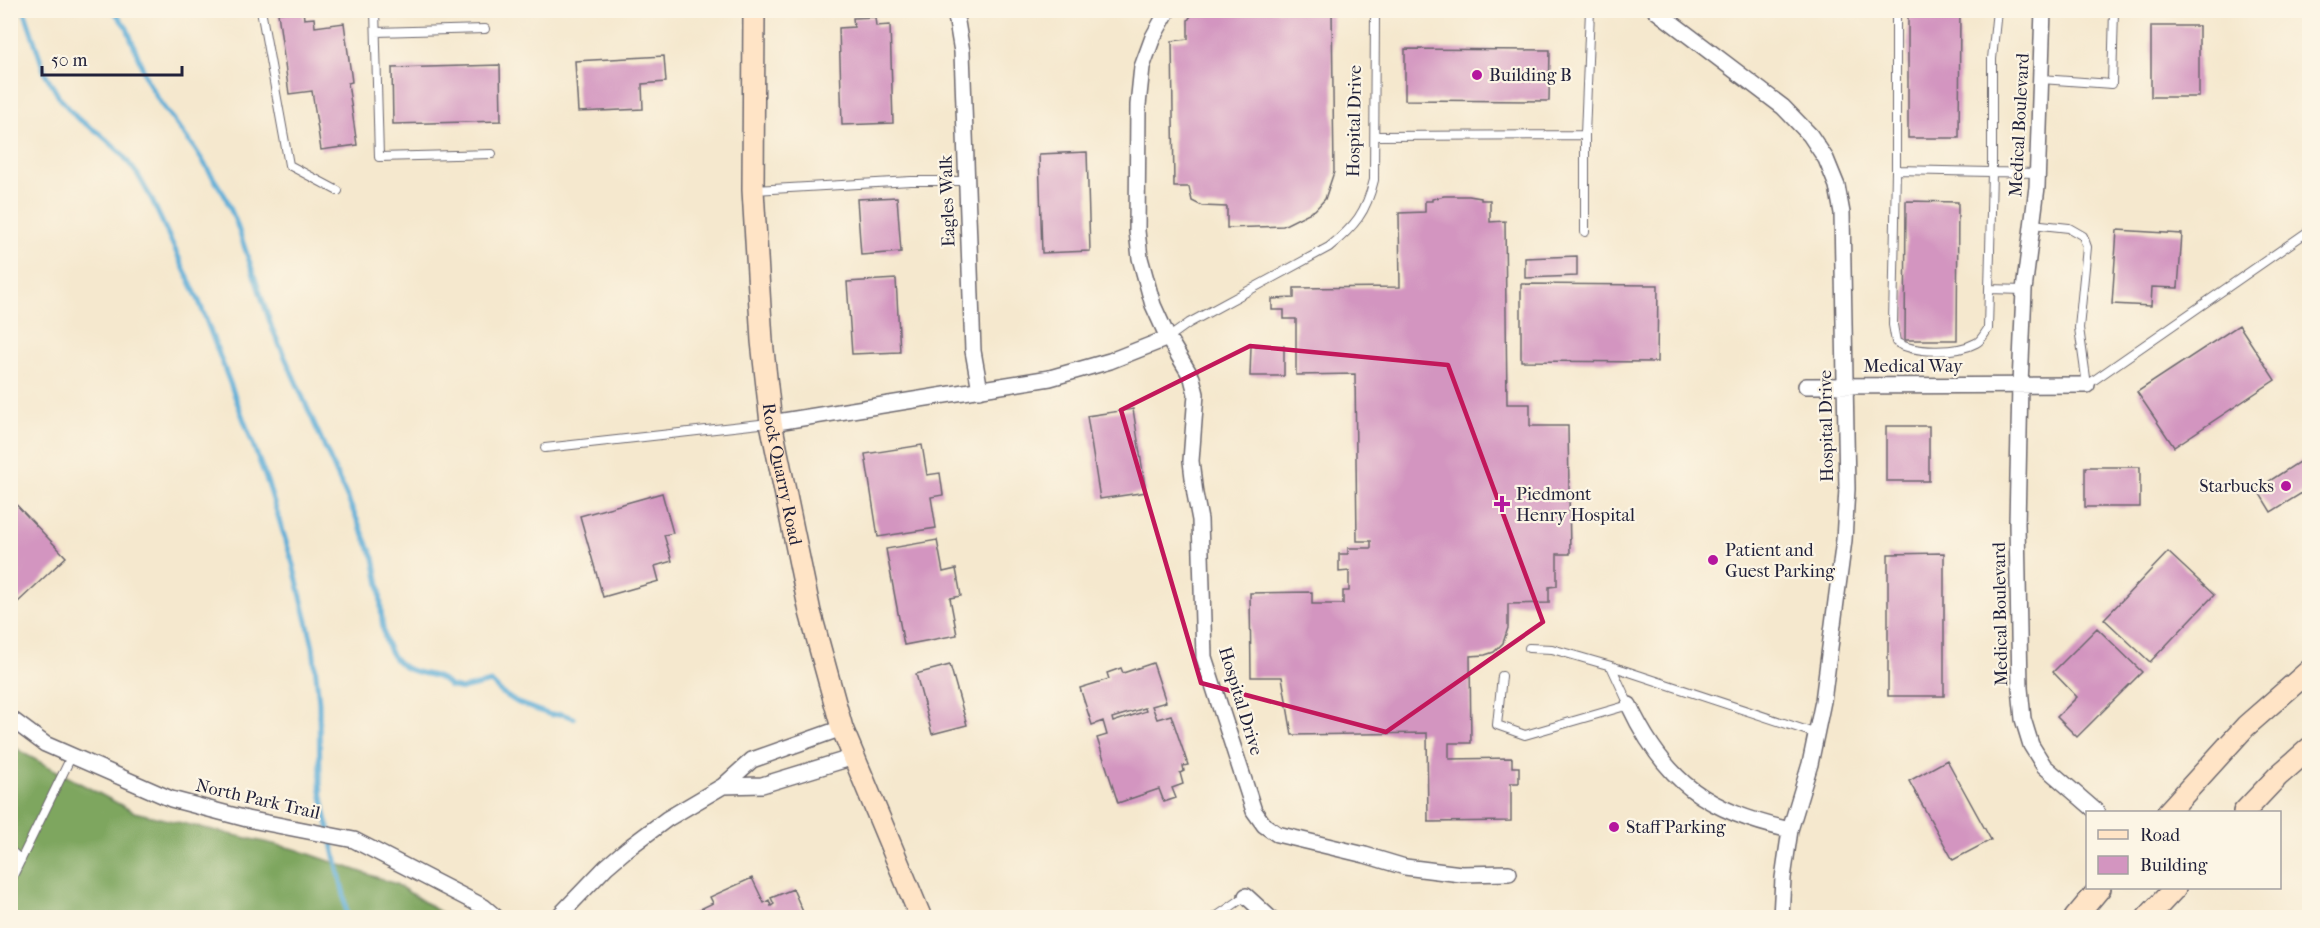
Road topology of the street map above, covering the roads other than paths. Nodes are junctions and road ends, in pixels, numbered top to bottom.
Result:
1 (261, 10) edge
2 (375, 10) edge
3 (754, 10) edge
4 (955, 10) edge
5 (1168, 10) edge
6 (1375, 10) edge
7 (1590, 10) edge
8 (1654, 10) edge
9 (1896, 10) edge
10 (1997, 10) edge
11 (2022, 10) edge
12 (2114, 10) edge
13 (2043, 12) edge
14 (485, 29) dead end
15 (376, 32) junction
16 (2041, 79) junction
17 (1585, 135) junction
18 (1375, 136) junction
19 (492, 154) dead end
20 (1896, 170) junction
21 (1992, 172) junction
22 (2038, 173) junction
23 (965, 181) junction
24 (753, 190) junction
25 (338, 192) dead end
26 (2032, 224) junction
27 (2310, 230) edge
28 (1585, 232) dead end
29 (1989, 289) junction
30 (2024, 290) junction
31 (1168, 338) junction
32 (2020, 385) junction
33 (2087, 385) junction
34 (1806, 386) dead end
35 (1845, 386) junction
36 (980, 390) junction
37 (771, 423) junction
38 (545, 448) dead end
39 (1529, 648) dead end
40 (1611, 666) junction
41 (2310, 670) edge
42 (1502, 676) dead end
43 (1629, 705) junction
44 (10, 718) edge
45 (842, 728) junction
46 (1817, 734) junction
47 (2310, 748) edge
48 (71, 757) junction
49 (854, 757) junction
50 (723, 786) junction
51 (2095, 811) edge
52 (2170, 811) edge
53 (2246, 811) edge
54 (1790, 830) junction
55 (10, 850) edge
56 (21, 860) junction
57 (1509, 873) dead end
58 (10, 882) edge
59 (2099, 889) edge
60 (2174, 889) edge
61 (1246, 896) joint
62 (497, 918) edge
63 (557, 918) edge
64 (921, 918) edge
65 (1214, 918) edge
66 (1270, 918) edge
67 (1781, 918) edge
68 (2075, 918) edge
69 (2147, 918) edge

1 - 25 lane
2 - 15 lane
3 - 24 street, Rock Quarry Road
4 - 23 street, Eagles Walk
5 - 31 street, Hospital Drive
6 - 18 lane, Hospital Drive
7 - 17 lane
8 - 35 street, Hospital Drive
9 - 20 lane
10 - 21 lane
11 - 13 lane
12 - 16 lane
13 - 16 street, Medical Boulevard
14 - 15 lane
15 - 19 lane
16 - 22 street, Medical Boulevard
17 - 18 lane
17 - 28 lane
18 - 31 lane, Hospital Drive
20 - 21 lane
20 - 29 lane
21 - 22 lane
21 - 29 lane
22 - 26 street, Medical Boulevard
23 - 24 lane
23 - 36 street, Eagles Walk
24 - 37 street, Rock Quarry Road
26 - 30 street, Medical Boulevard
26 - 33 lane
27 - 33 lane
29 - 30 lane
30 - 32 street, Medical Boulevard
31 - 36 street, Hospital Drive
31 - 57 street, Hospital Drive
32 - 33 street
32 - 35 street, Medical Way
32 - 51 street, Medical Boulevard
34 - 35 street, Medical Way
35 - 46 street, Hospital Drive
36 - 37 street, Hospital Drive
37 - 38 lane
37 - 45 street, Rock Quarry Road
39 - 40 lane
40 - 43 lane
40 - 46 lane
41 - 52 street
42 - 43 lane
43 - 54 street
44 - 48 street, North Park Trail
45 - 49 street, Rock Quarry Road
45 - 50 street
46 - 54 street, Hospital Drive
47 - 53 street
48 - 56 lane
48 - 62 street, North Park Trail
49 - 50 street
49 - 64 street, Rock Quarry Road
50 - 63 street
54 - 67 street, Hospital Drive
55 - 56 lane
56 - 58 lane
59 - 68 street
60 - 69 street
61 - 65 lane
61 - 66 street

